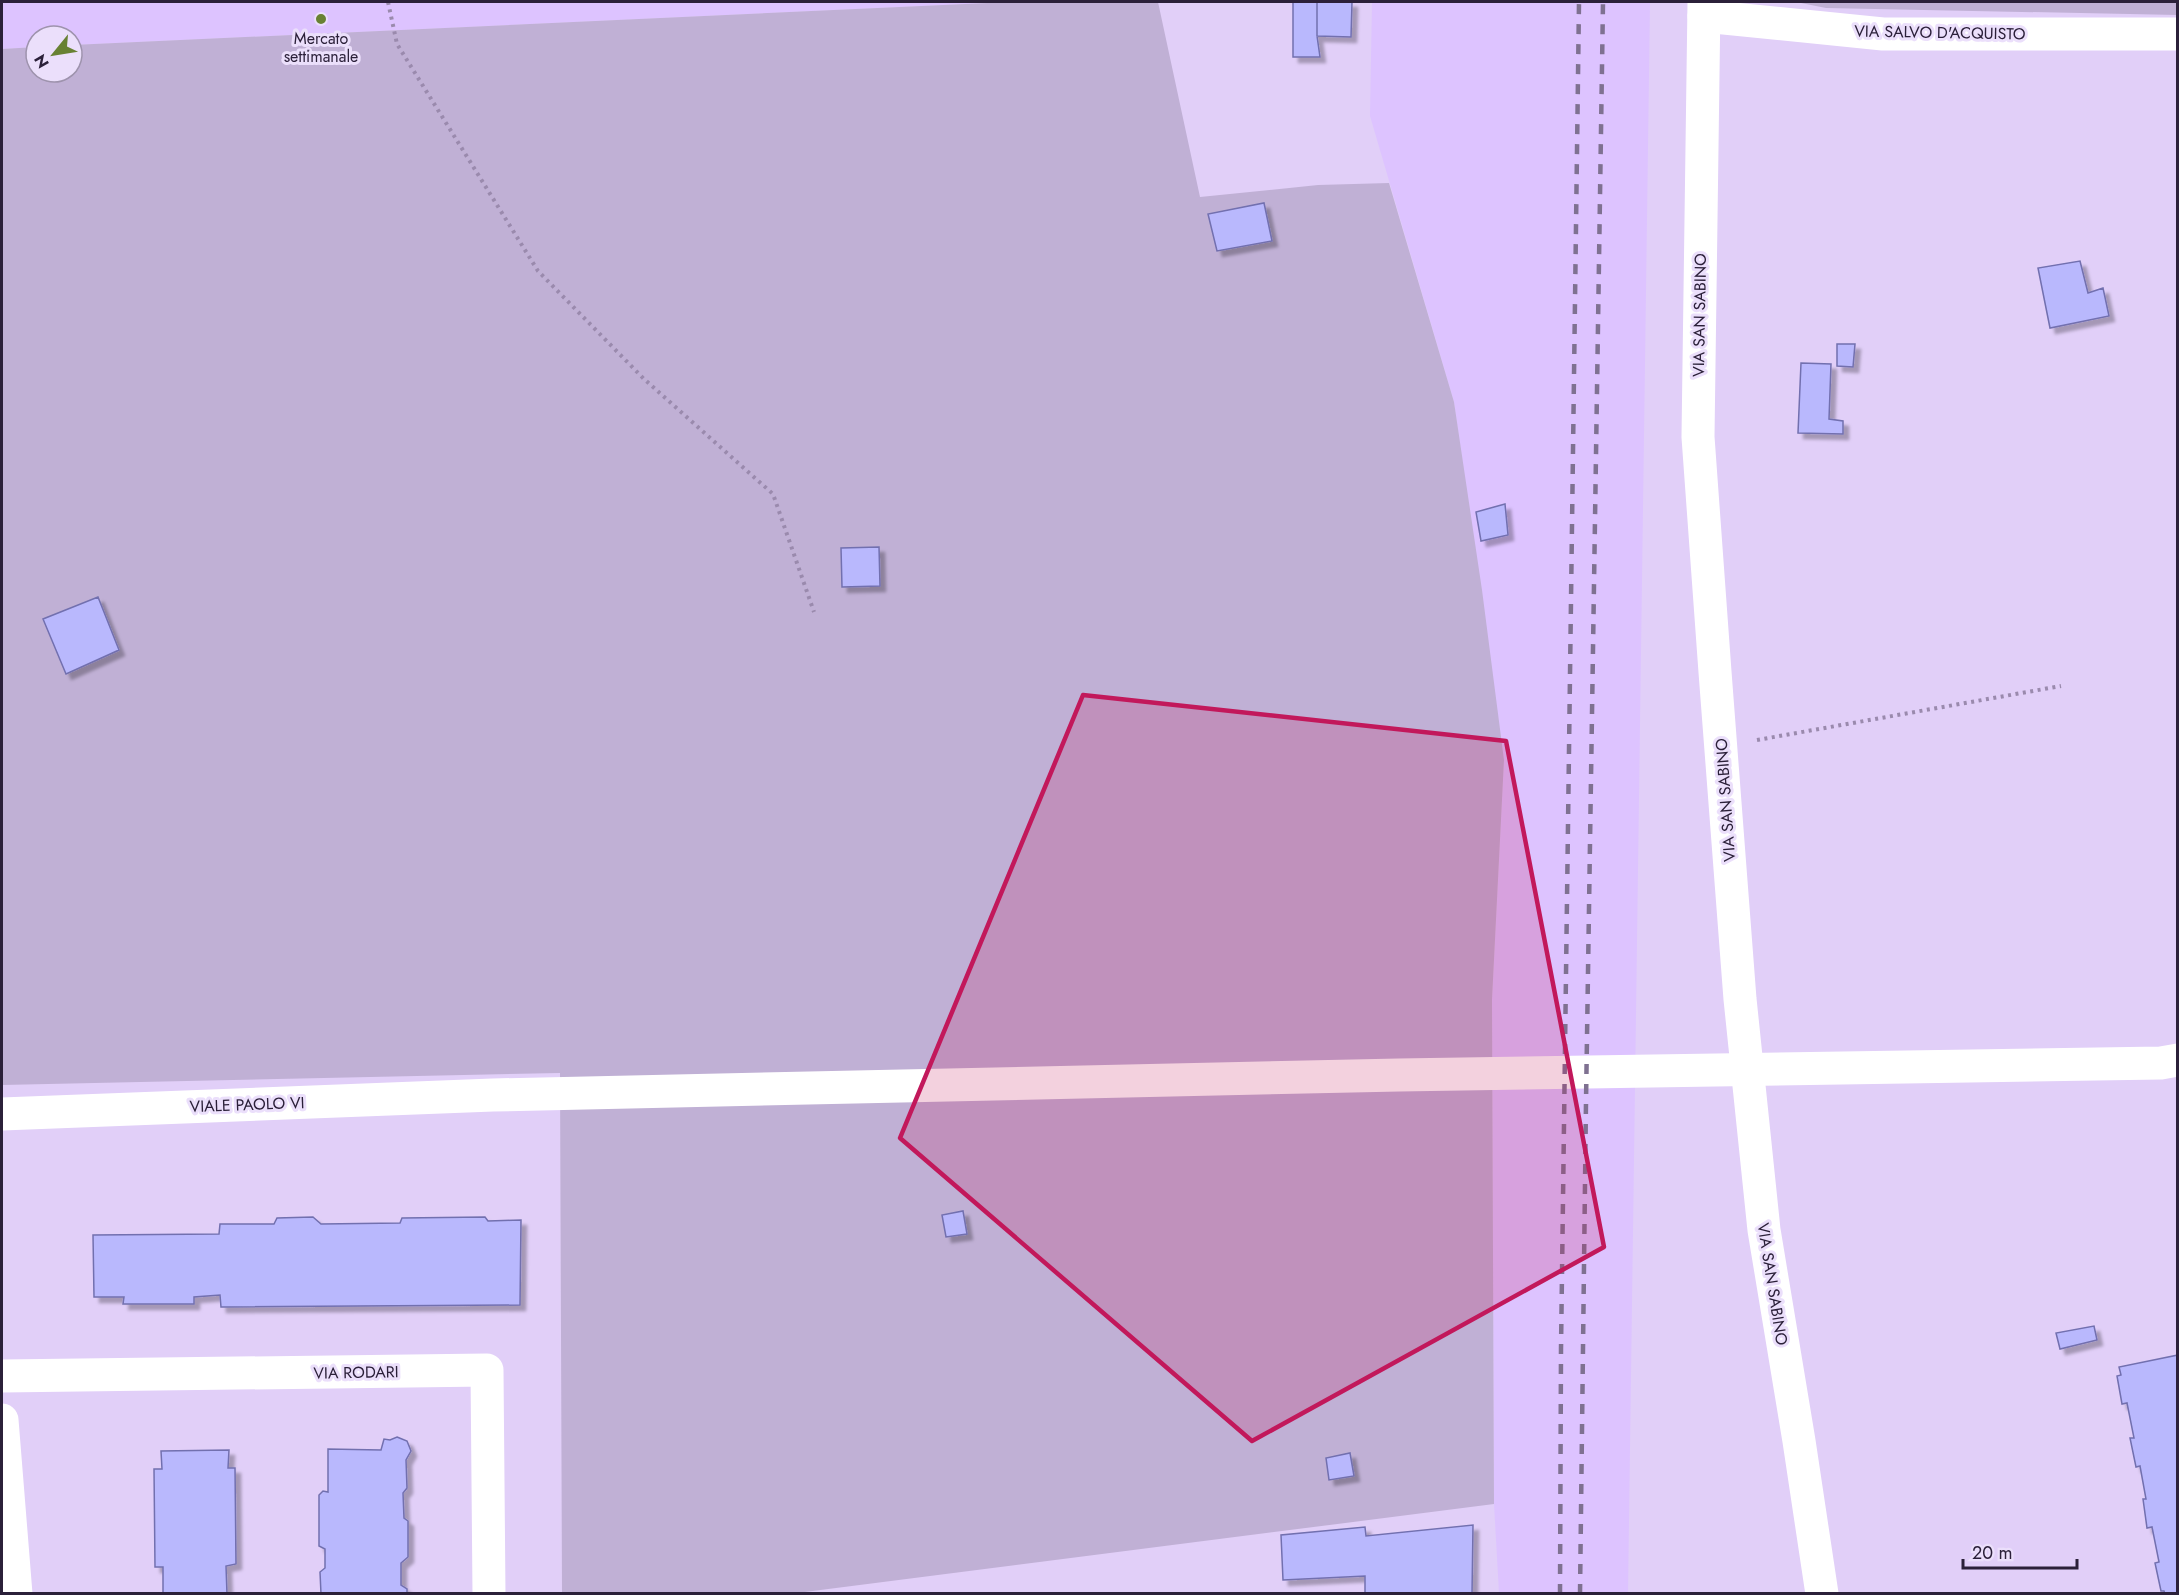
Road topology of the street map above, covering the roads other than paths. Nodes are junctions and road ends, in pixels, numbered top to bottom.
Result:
1 (1704, 9) edge
2 (2178, 34) edge
3 (2169, 1061) edge
4 (2, 1114) edge
5 (2, 1376) edge
6 (2, 1420) edge
7 (16, 1593) edge
8 (489, 1593) edge
9 (1822, 1593) edge

1 - 2 street, VIA SALVO D'ACQUISTO
1 - 9 street, VIA SAN SABINO
3 - 4 street, VIALE PAOLO VI
5 - 8 street, VIA RODARI
6 - 7 street

